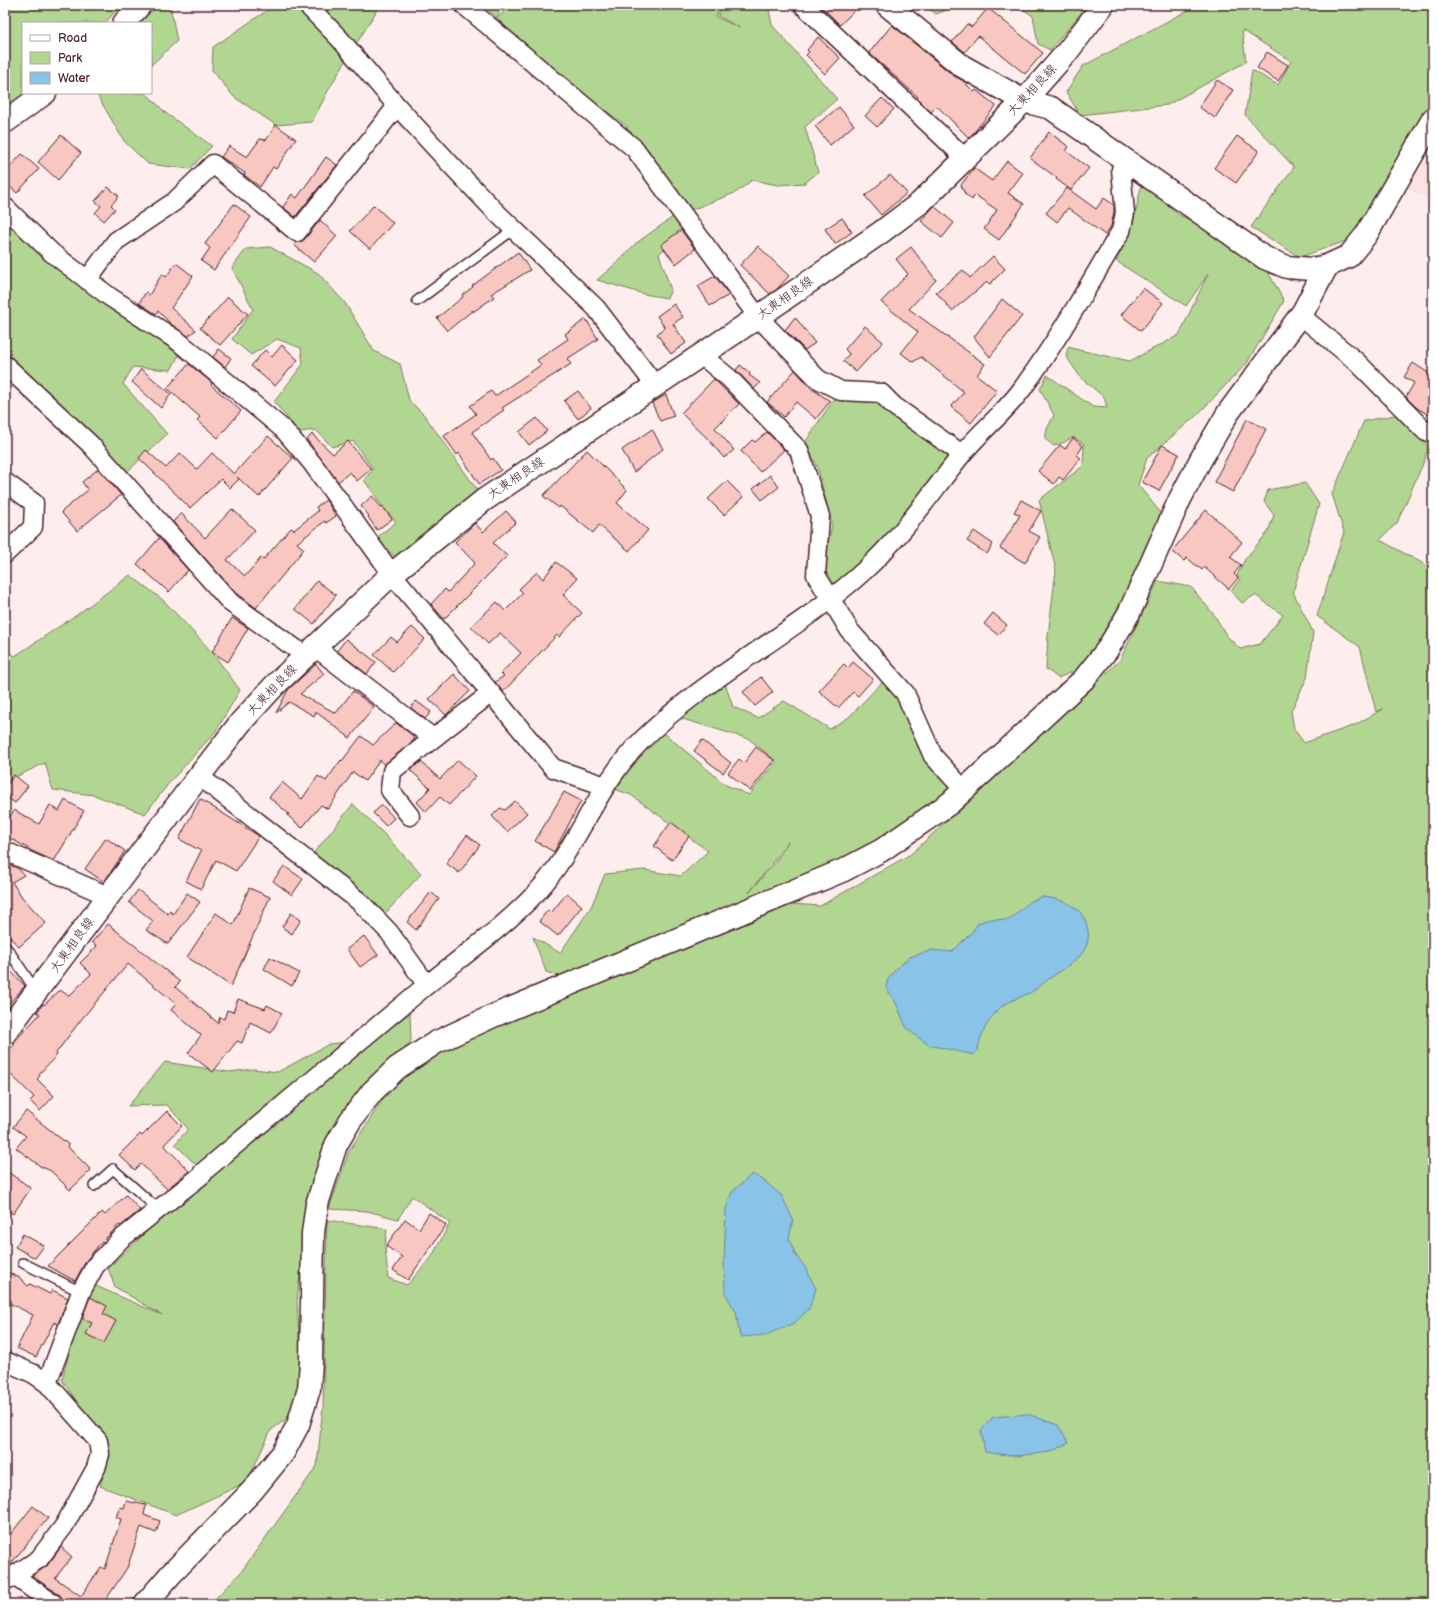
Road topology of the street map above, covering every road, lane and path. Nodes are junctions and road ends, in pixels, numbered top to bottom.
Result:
1 (140, 5) edge
2 (307, 5) edge
3 (464, 5) edge
4 (803, 5) edge
5 (887, 5) edge
6 (1103, 5) edge
7 (125, 22) edge
8 (44, 94) edge
9 (1024, 101) junction
10 (397, 106) junction
11 (1433, 119) edge
12 (5, 122) edge
13 (966, 159) junction
14 (1126, 160) junction
15 (5, 207) edge
16 (514, 230) junction
17 (1327, 266) junction
18 (87, 280) junction
19 (417, 301) dead end
20 (1300, 315) junction
21 (758, 317) junction
22 (702, 354) junction
23 (5, 365) edge
24 (655, 385) junction
25 (1426, 432) dead end
26 (962, 454) junction
27 (5, 482) edge
28 (5, 554) edge
29 (392, 574) junction
30 (830, 600) junction
31 (310, 652) junction
32 (491, 693) junction
33 (433, 738) junction
34 (199, 776) junction
35 (605, 786) junction
36 (964, 790) junction
37 (410, 816) dead end
38 (5, 852) edge
39 (108, 896) junction
40 (5, 947) edge
41 (427, 985) junction
42 (36, 993) junction
43 (5, 1033) edge
44 (94, 1186) dead end
45 (158, 1209) junction
46 (23, 1263) dead end
47 (80, 1292) junction
48 (5, 1362) edge
49 (47, 1383) junction
50 (9, 1579) edge
51 (54, 1604) edge
52 (145, 1604) edge

1 - 7 street
2 - 10 street
3 - 21 street
4 - 13 street
5 - 9 street
6 - 9 street, 大東相良線
8 - 12 street
9 - 13 street, 大東相良線
9 - 14 street
10 - 16 street
10 - 18 street
11 - 17 street
13 - 21 street, 大東相良線
14 - 17 street
14 - 26 street
15 - 18 street
16 - 19 lane
16 - 24 street
17 - 20 street
18 - 29 street
20 - 25 street
20 - 36 street
21 - 22 street, 大東相良線
21 - 26 street
22 - 24 street, 大東相良線
22 - 30 street
23 - 31 street
24 - 29 street, 大東相良線
26 - 30 street
27 - 28 street
29 - 31 street, 大東相良線
29 - 32 street
30 - 35 street
30 - 36 street
31 - 33 street
31 - 34 street, 大東相良線
32 - 33 street
32 - 35 street
33 - 37 street
34 - 39 street, 大東相良線
34 - 41 street
35 - 41 street
36 - 52 street
38 - 39 street
39 - 42 street, 大東相良線
40 - 42 lane
41 - 45 street
42 - 43 street, 大東相良線
44 - 45 lane
45 - 47 street
46 - 47 lane
47 - 49 street
48 - 49 street
49 - 50 street
50 - 51 street

